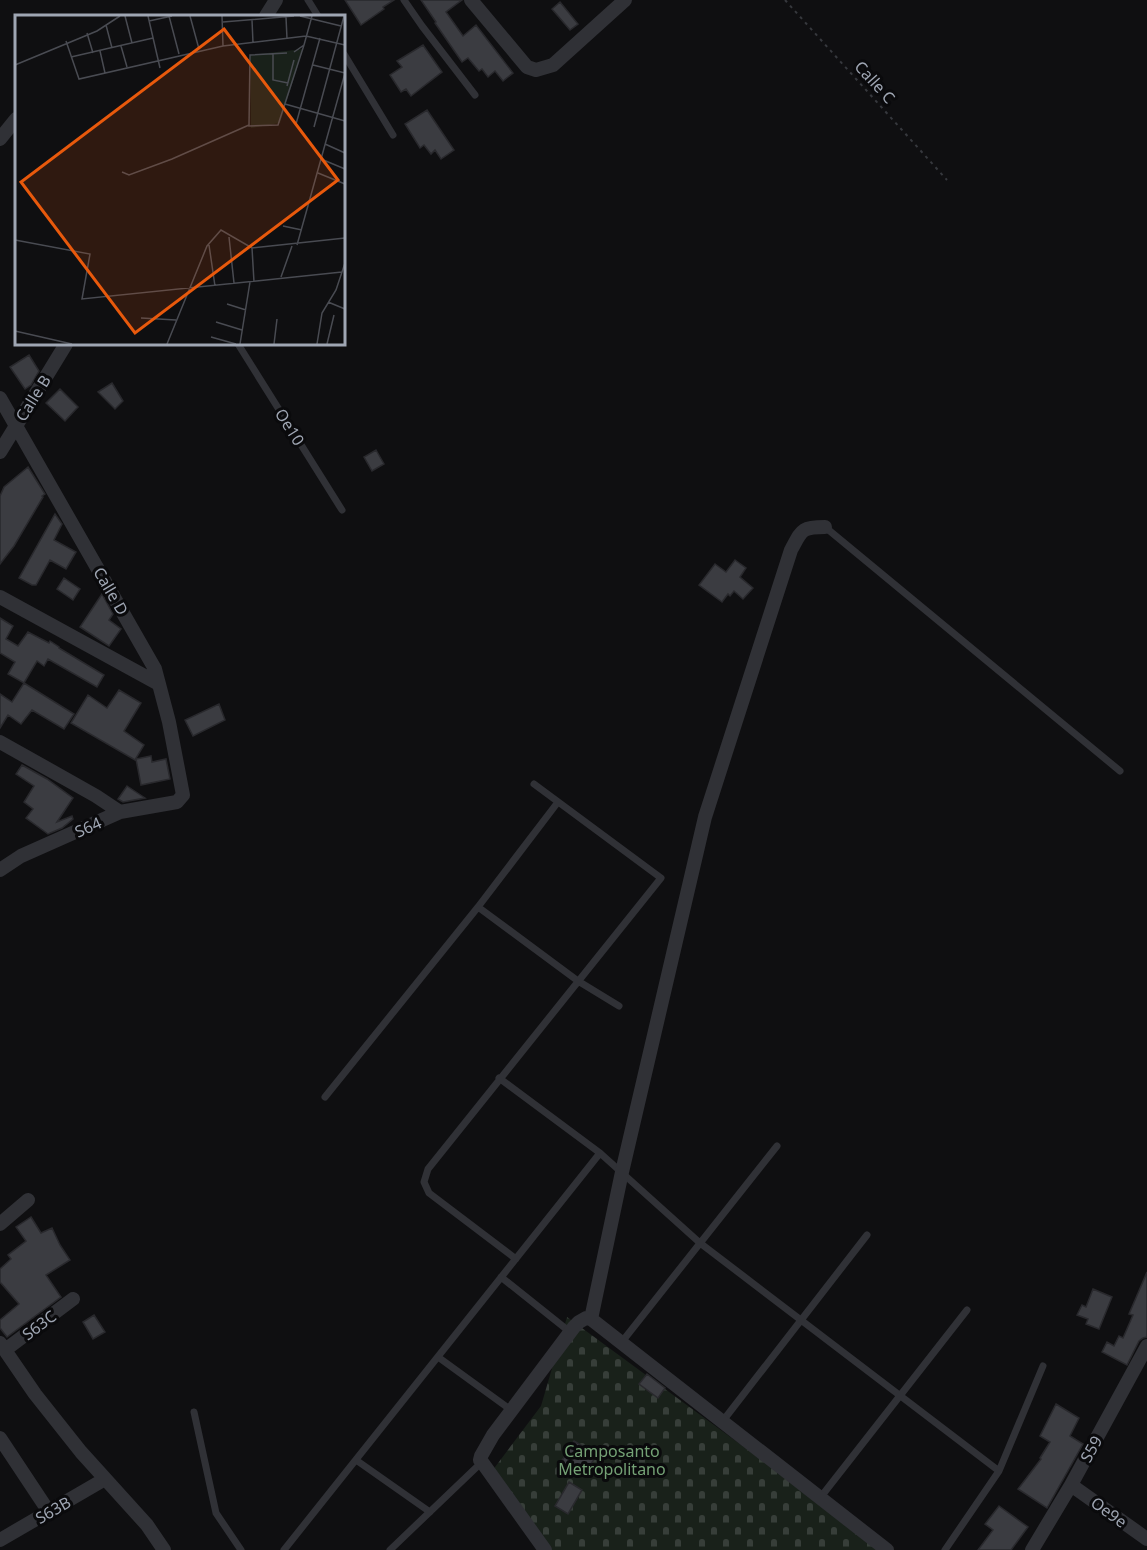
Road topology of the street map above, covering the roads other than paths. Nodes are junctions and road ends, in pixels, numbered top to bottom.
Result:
1 (276, 0) edge
2 (308, 0) edge
3 (404, 0) edge
4 (471, 0) edge
5 (625, 0) edge
6 (267, 15) edge
7 (317, 15) edge
8 (345, 56) edge
9 (475, 95) dead end
10 (15, 120) edge
11 (393, 135) dead end
12 (0, 139) edge
13 (65, 345) edge
14 (239, 345) edge
15 (0, 398) edge
16 (16, 425) junction
17 (0, 452) edge
18 (342, 510) dead end
19 (825, 527) joint
20 (0, 597) edge
21 (159, 684) junction
22 (0, 742) edge
23 (1120, 771) dead end
24 (534, 784) dead end
25 (181, 799) joint
26 (558, 802) junction
27 (120, 812) junction
28 (0, 870) edge
29 (478, 907) junction
30 (578, 981) junction
31 (620, 1006) dead end
32 (499, 1078) junction
33 (325, 1097) dead end
34 (777, 1146) dead end
35 (600, 1153) junction
36 (621, 1172) junction
37 (28, 1200) dead end
38 (0, 1224) edge
39 (867, 1235) dead end
40 (700, 1243) junction
41 (516, 1259) junction
42 (501, 1277) junction
43 (73, 1299) dead end
44 (967, 1310) dead end
45 (591, 1319) junction
46 (801, 1320) junction
47 (570, 1332) junction
48 (621, 1343) junction
49 (2, 1347) edge
50 (1146, 1351) edge
51 (438, 1357) junction
52 (1043, 1366) dead end
53 (900, 1396) junction
54 (511, 1410) junction
55 (194, 1412) dead end
56 (722, 1422) junction
57 (0, 1438) edge
58 (356, 1460) junction
59 (482, 1462) junction
60 (999, 1471) junction
61 (105, 1479) junction
62 (1071, 1485) junction
63 (820, 1498) junction
64 (48, 1512) junction
65 (430, 1512) junction
66 (1147, 1539) edge
67 (0, 1540) edge
68 (158, 1548) edge
69 (241, 1550) edge
70 (284, 1550) edge
71 (390, 1550) edge
72 (545, 1550) edge
73 (886, 1550) edge
74 (945, 1550) edge
75 (1032, 1550) edge

1 - 6 street
2 - 7 lane
3 - 9 lane
4 - 5 street
8 - 11 lane
10 - 12 street
13 - 16 street, Calle B
14 - 18 lane, Oe10
15 - 16 street, Calle D
16 - 17 street, Calle B
16 - 21 street, Calle D
19 - 23 lane
19 - 36 street
20 - 21 street
21 - 25 street, Calle D
22 - 27 street
24 - 26 lane
25 - 27 street, S64
26 - 29 lane
26 - 30 lane
27 - 28 street, S64
29 - 30 lane
29 - 33 lane
30 - 31 lane
30 - 32 lane
32 - 35 lane
32 - 41 lane
34 - 40 lane
35 - 36 lane
35 - 41 lane
36 - 40 lane
36 - 45 street
37 - 38 street
39 - 46 lane
40 - 46 lane
40 - 48 lane
41 - 42 lane
42 - 47 lane
42 - 51 lane
43 - 49 street, S63C
44 - 53 lane
45 - 47 street
45 - 48 street
46 - 53 lane
46 - 56 lane
47 - 54 street
48 - 56 street
49 - 61 street
50 - 62 street, S59
51 - 54 lane
51 - 58 lane
52 - 60 lane
53 - 60 lane
53 - 63 lane
54 - 59 street
55 - 69 lane
56 - 63 street
57 - 64 street
58 - 65 lane
58 - 70 lane
59 - 65 lane
59 - 72 street
60 - 74 lane
61 - 64 street, S63B
61 - 68 street
62 - 66 street, Oe9e
62 - 75 street, S59
63 - 73 street
64 - 67 street, S63B
65 - 71 lane

